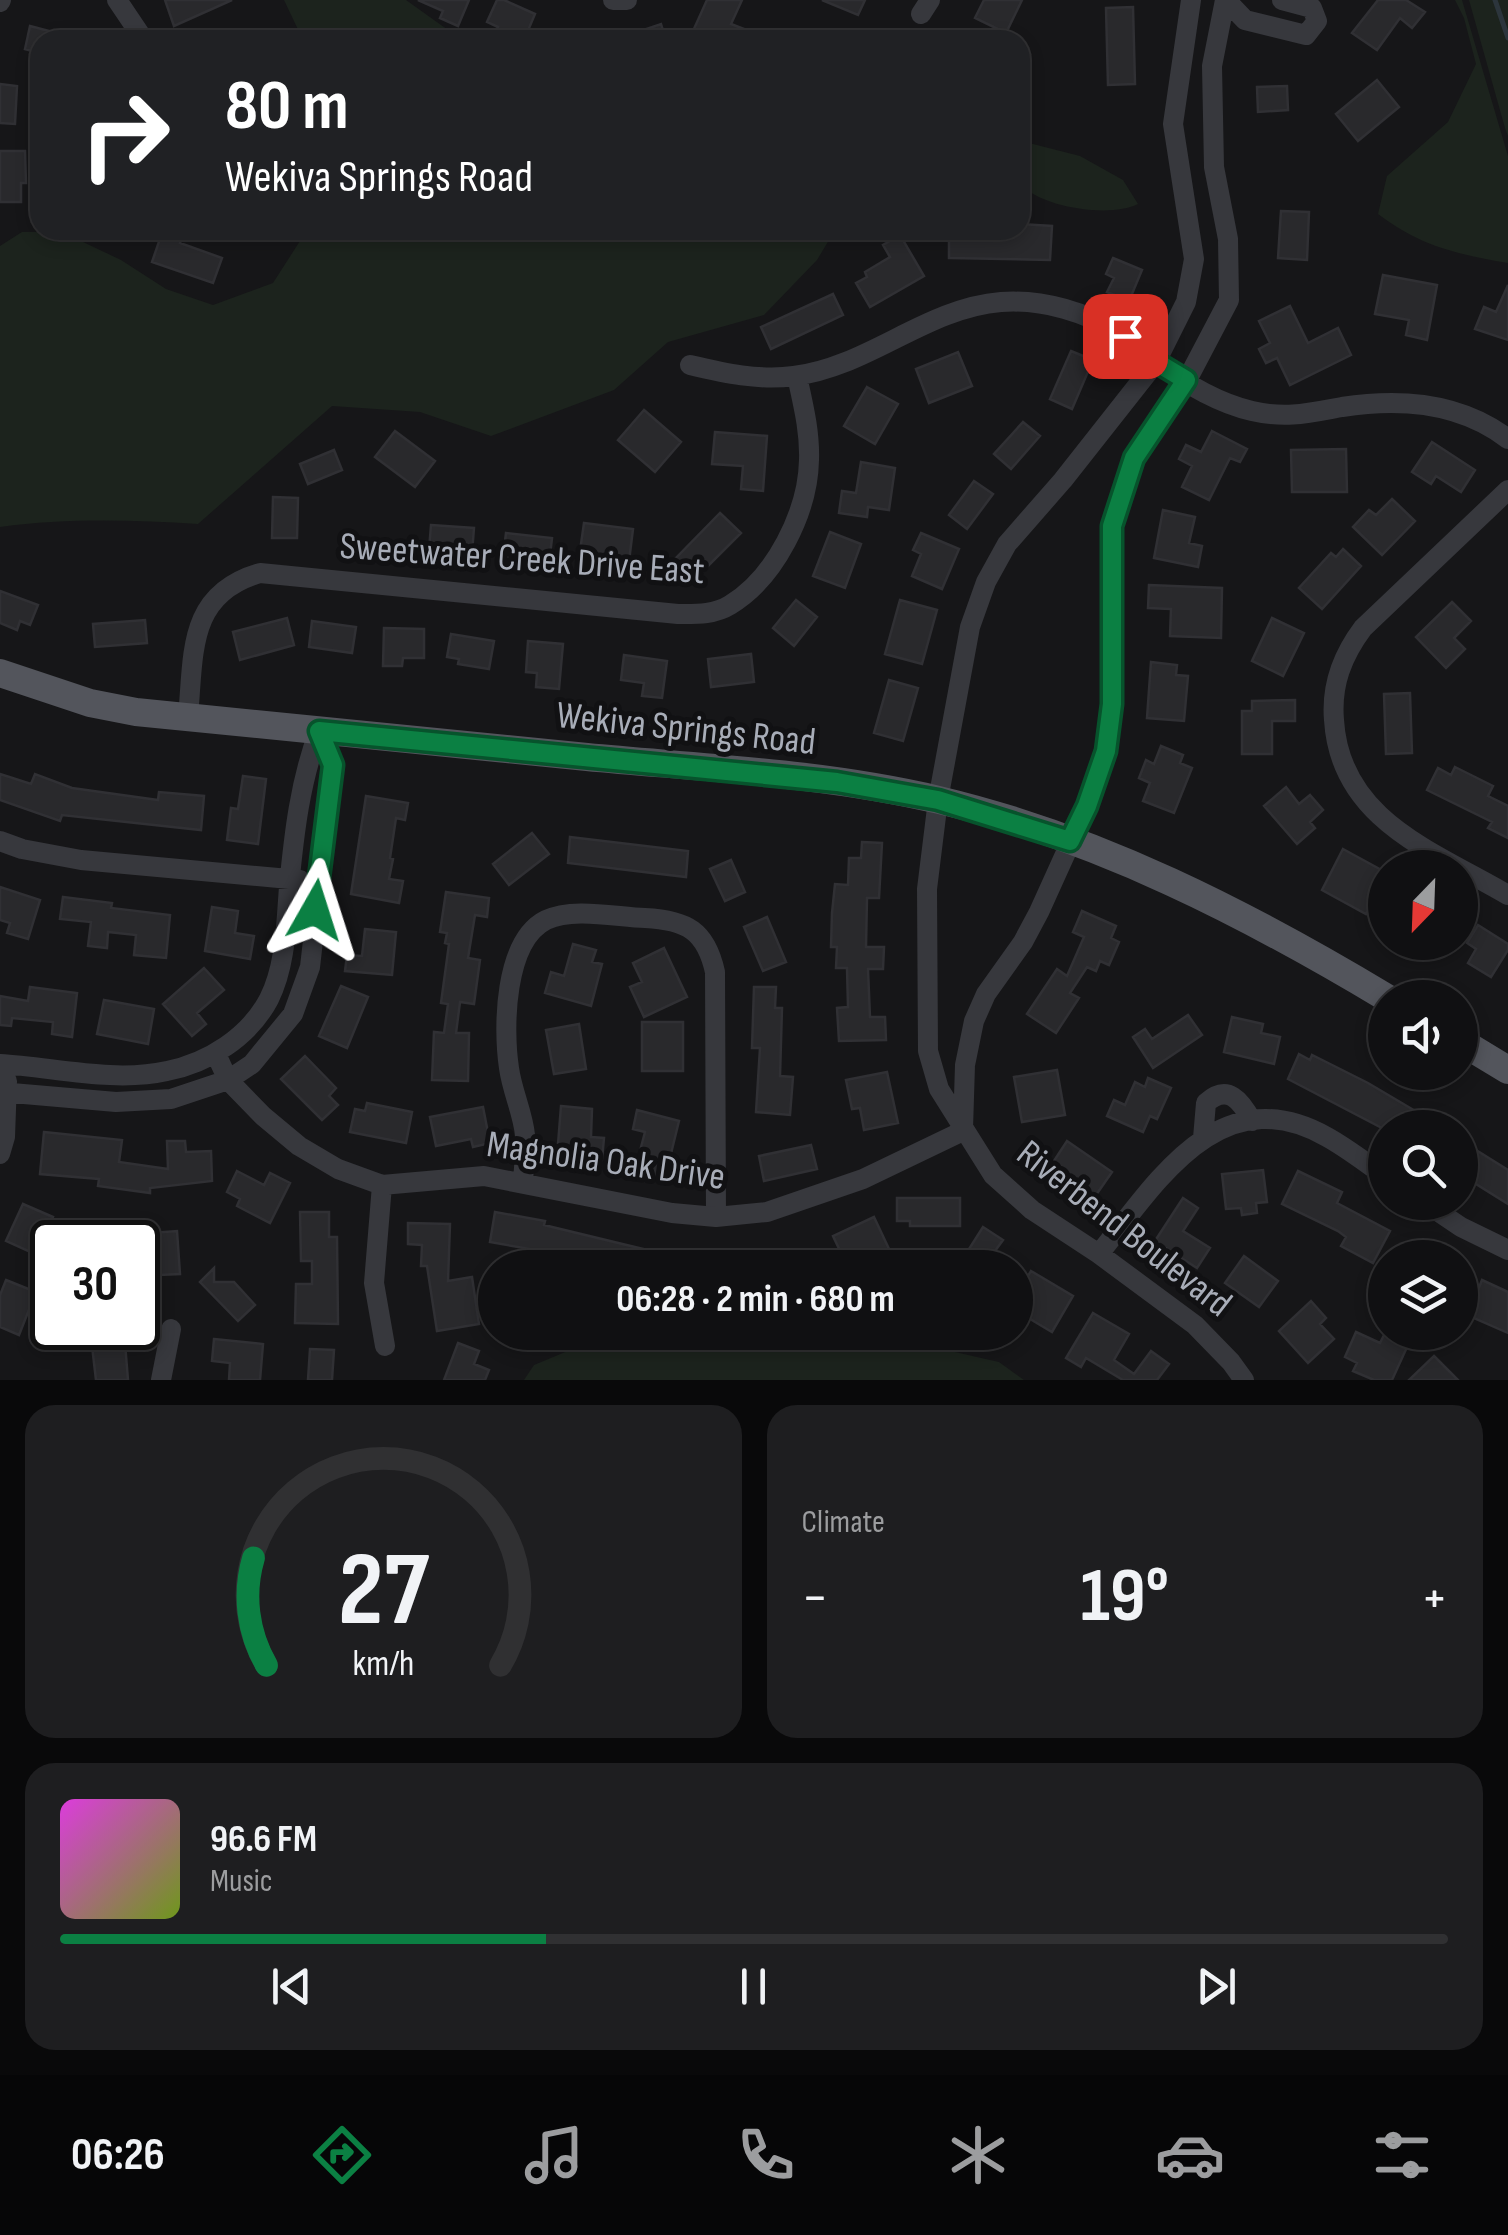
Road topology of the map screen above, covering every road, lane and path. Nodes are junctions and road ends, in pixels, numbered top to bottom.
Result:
1 (117, 0) edge
2 (614, 0) edge
3 (627, 0) edge
4 (1191, 0) edge
5 (1225, 0) edge
6 (1282, 0) edge
7 (137, 30) edge
8 (1156, 362) junction
9 (690, 365) dead end
10 (797, 376) junction
11 (1186, 380) junction
12 (1508, 439) edge
13 (1508, 490) edge
14 (0, 673) edge
15 (188, 717) junction
16 (319, 731) junction
17 (938, 800) junction
18 (1070, 841) junction
19 (0, 842) edge
20 (290, 879) junction
21 (318, 882) junction
22 (1508, 895) edge
23 (1368, 986) edge
24 (1478, 1052) edge
25 (216, 1054) junction
26 (4, 1064) edge
27 (1508, 1070) edge
28 (228, 1080) junction
29 (3, 1092) edge
30 (1252, 1122) junction
31 (963, 1132) junction
32 (1204, 1138) junction
33 (0, 1154) edge
34 (1368, 1165) edge
35 (524, 1181) junction
36 (382, 1185) junction
37 (716, 1217) junction
38 (1451, 1220) edge
39 (1508, 1250) edge
40 (1099, 1254) junction
41 (171, 1330) dead end
42 (385, 1346) dead end
43 (161, 1380) edge
44 (1244, 1380) edge

1 - 7 street
2 - 3 street
4 - 8 street, Riverbend Boulevard
5 - 6 street
5 - 11 street
8 - 10 street
8 - 11 street
8 - 17 street, Riverbend Boulevard
9 - 10 street
10 - 15 street, Sweetwater Creek Drive East
11 - 12 street
11 - 18 street
13 - 22 street
14 - 15 main road, Wekiva Springs Road
15 - 16 main road, Wekiva Springs Road
16 - 17 main road, Wekiva Springs Road
16 - 20 street
16 - 21 street
17 - 18 main road, Wekiva Springs Road
17 - 31 street, Riverbend Boulevard
18 - 23 main road, Wekiva Springs Road
18 - 31 street
19 - 20 street
20 - 21 street
20 - 25 street
21 - 28 street
24 - 27 main road
25 - 26 street
25 - 28 street, Magnolia Oak Drive
26 - 29 street
28 - 29 street
28 - 36 street, Magnolia Oak Drive
29 - 33 street
30 - 32 street
30 - 32 street
30 - 34 street
31 - 37 street, Magnolia Oak Drive
31 - 40 street, Riverbend Boulevard
32 - 40 street
35 - 36 street, Magnolia Oak Drive
35 - 37 street, Magnolia Oak Drive
35 - 37 street
36 - 42 street
38 - 39 street
40 - 44 street, Riverbend Boulevard
41 - 43 street

